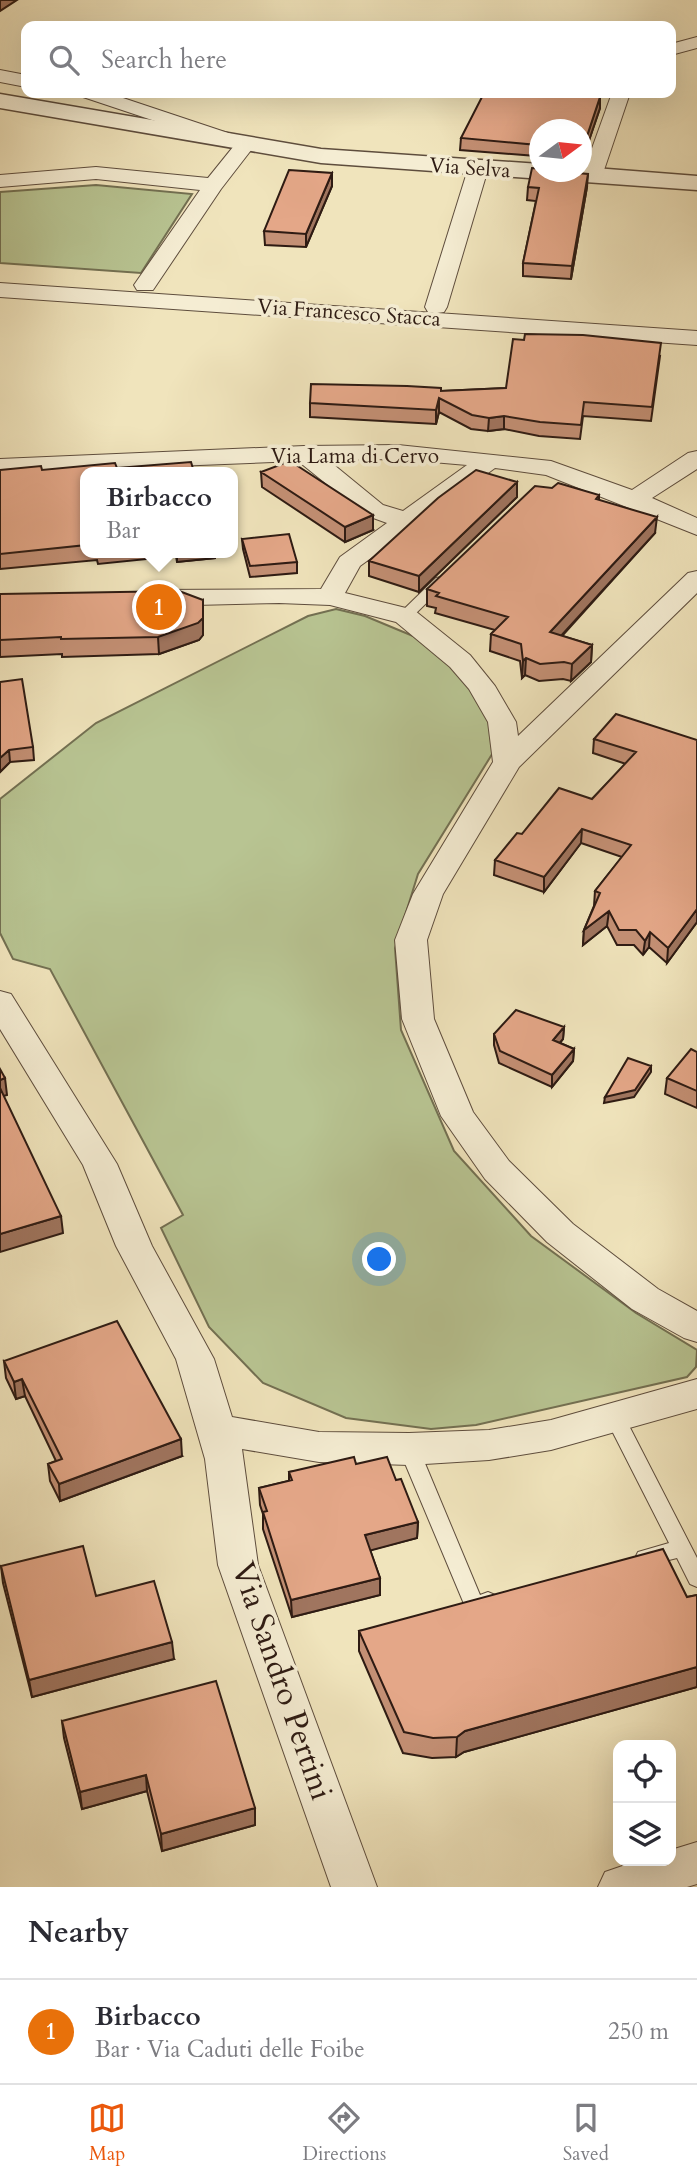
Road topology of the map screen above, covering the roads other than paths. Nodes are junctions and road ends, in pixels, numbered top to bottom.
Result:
1 (697, 42) edge
2 (676, 48) edge
3 (0, 76) edge
4 (21, 80) edge
5 (105, 98) edge
6 (619, 98) edge
7 (0, 101) edge
8 (245, 145) junction
9 (478, 169) junction
10 (529, 172) edge
11 (592, 176) joint
12 (0, 181) edge
13 (697, 183) edge
14 (213, 185) junction
15 (0, 277) edge
16 (145, 285) junction
17 (0, 289) edge
18 (436, 307) junction
19 (697, 324) edge
20 (697, 338) edge
21 (304, 453) junction
22 (697, 458) edge
23 (490, 460) junction
24 (0, 466) edge
25 (634, 499) junction
26 (406, 521) junction
27 (697, 527) edge
28 (453, 570) edge
29 (697, 579) edge
30 (330, 597) junction
31 (125, 598) edge
32 (405, 616) junction
33 (507, 762) junction
34 (0, 1002) edge
35 (697, 1328) edge
36 (697, 1394) edge
37 (616, 1419) junction
38 (217, 1430) junction
39 (409, 1449) junction
40 (682, 1548) junction
41 (630, 1562) edge
42 (697, 1578) edge
43 (513, 1594) edge
44 (697, 1863) edge
45 (354, 1887) edge
46 (621, 1887) edge

1 - 2 street
3 - 4 street
5 - 8 street
6 - 11 street
7 - 8 street, Via Selva
8 - 9 street, Via Selva
8 - 14 street
9 - 10 street, Via Selva
9 - 18 street
11 - 13 street, Via Selva
12 - 14 street
14 - 16 street
15 - 16 street, Via Francesco Stacca
16 - 18 street, Via Francesco Stacca
17 - 20 street, Via Francesco Stacca
18 - 19 street, Via Francesco Stacca
21 - 23 street, Via Lama di Cervo
21 - 24 street, Via Lama di Cervo
21 - 26 street
22 - 25 street
23 - 25 street, Via Lama di Cervo
23 - 26 street
25 - 27 street, Via Lama di Cervo
26 - 30 street
28 - 32 lane
29 - 33 street
30 - 31 street
30 - 32 street
32 - 33 street
33 - 35 street
34 - 38 street, Via Sandro Pertini
36 - 37 street
37 - 39 street
37 - 40 lane
38 - 39 street
38 - 45 street, Via Sandro Pertini
39 - 43 lane
40 - 41 lane
40 - 42 lane
44 - 46 street

